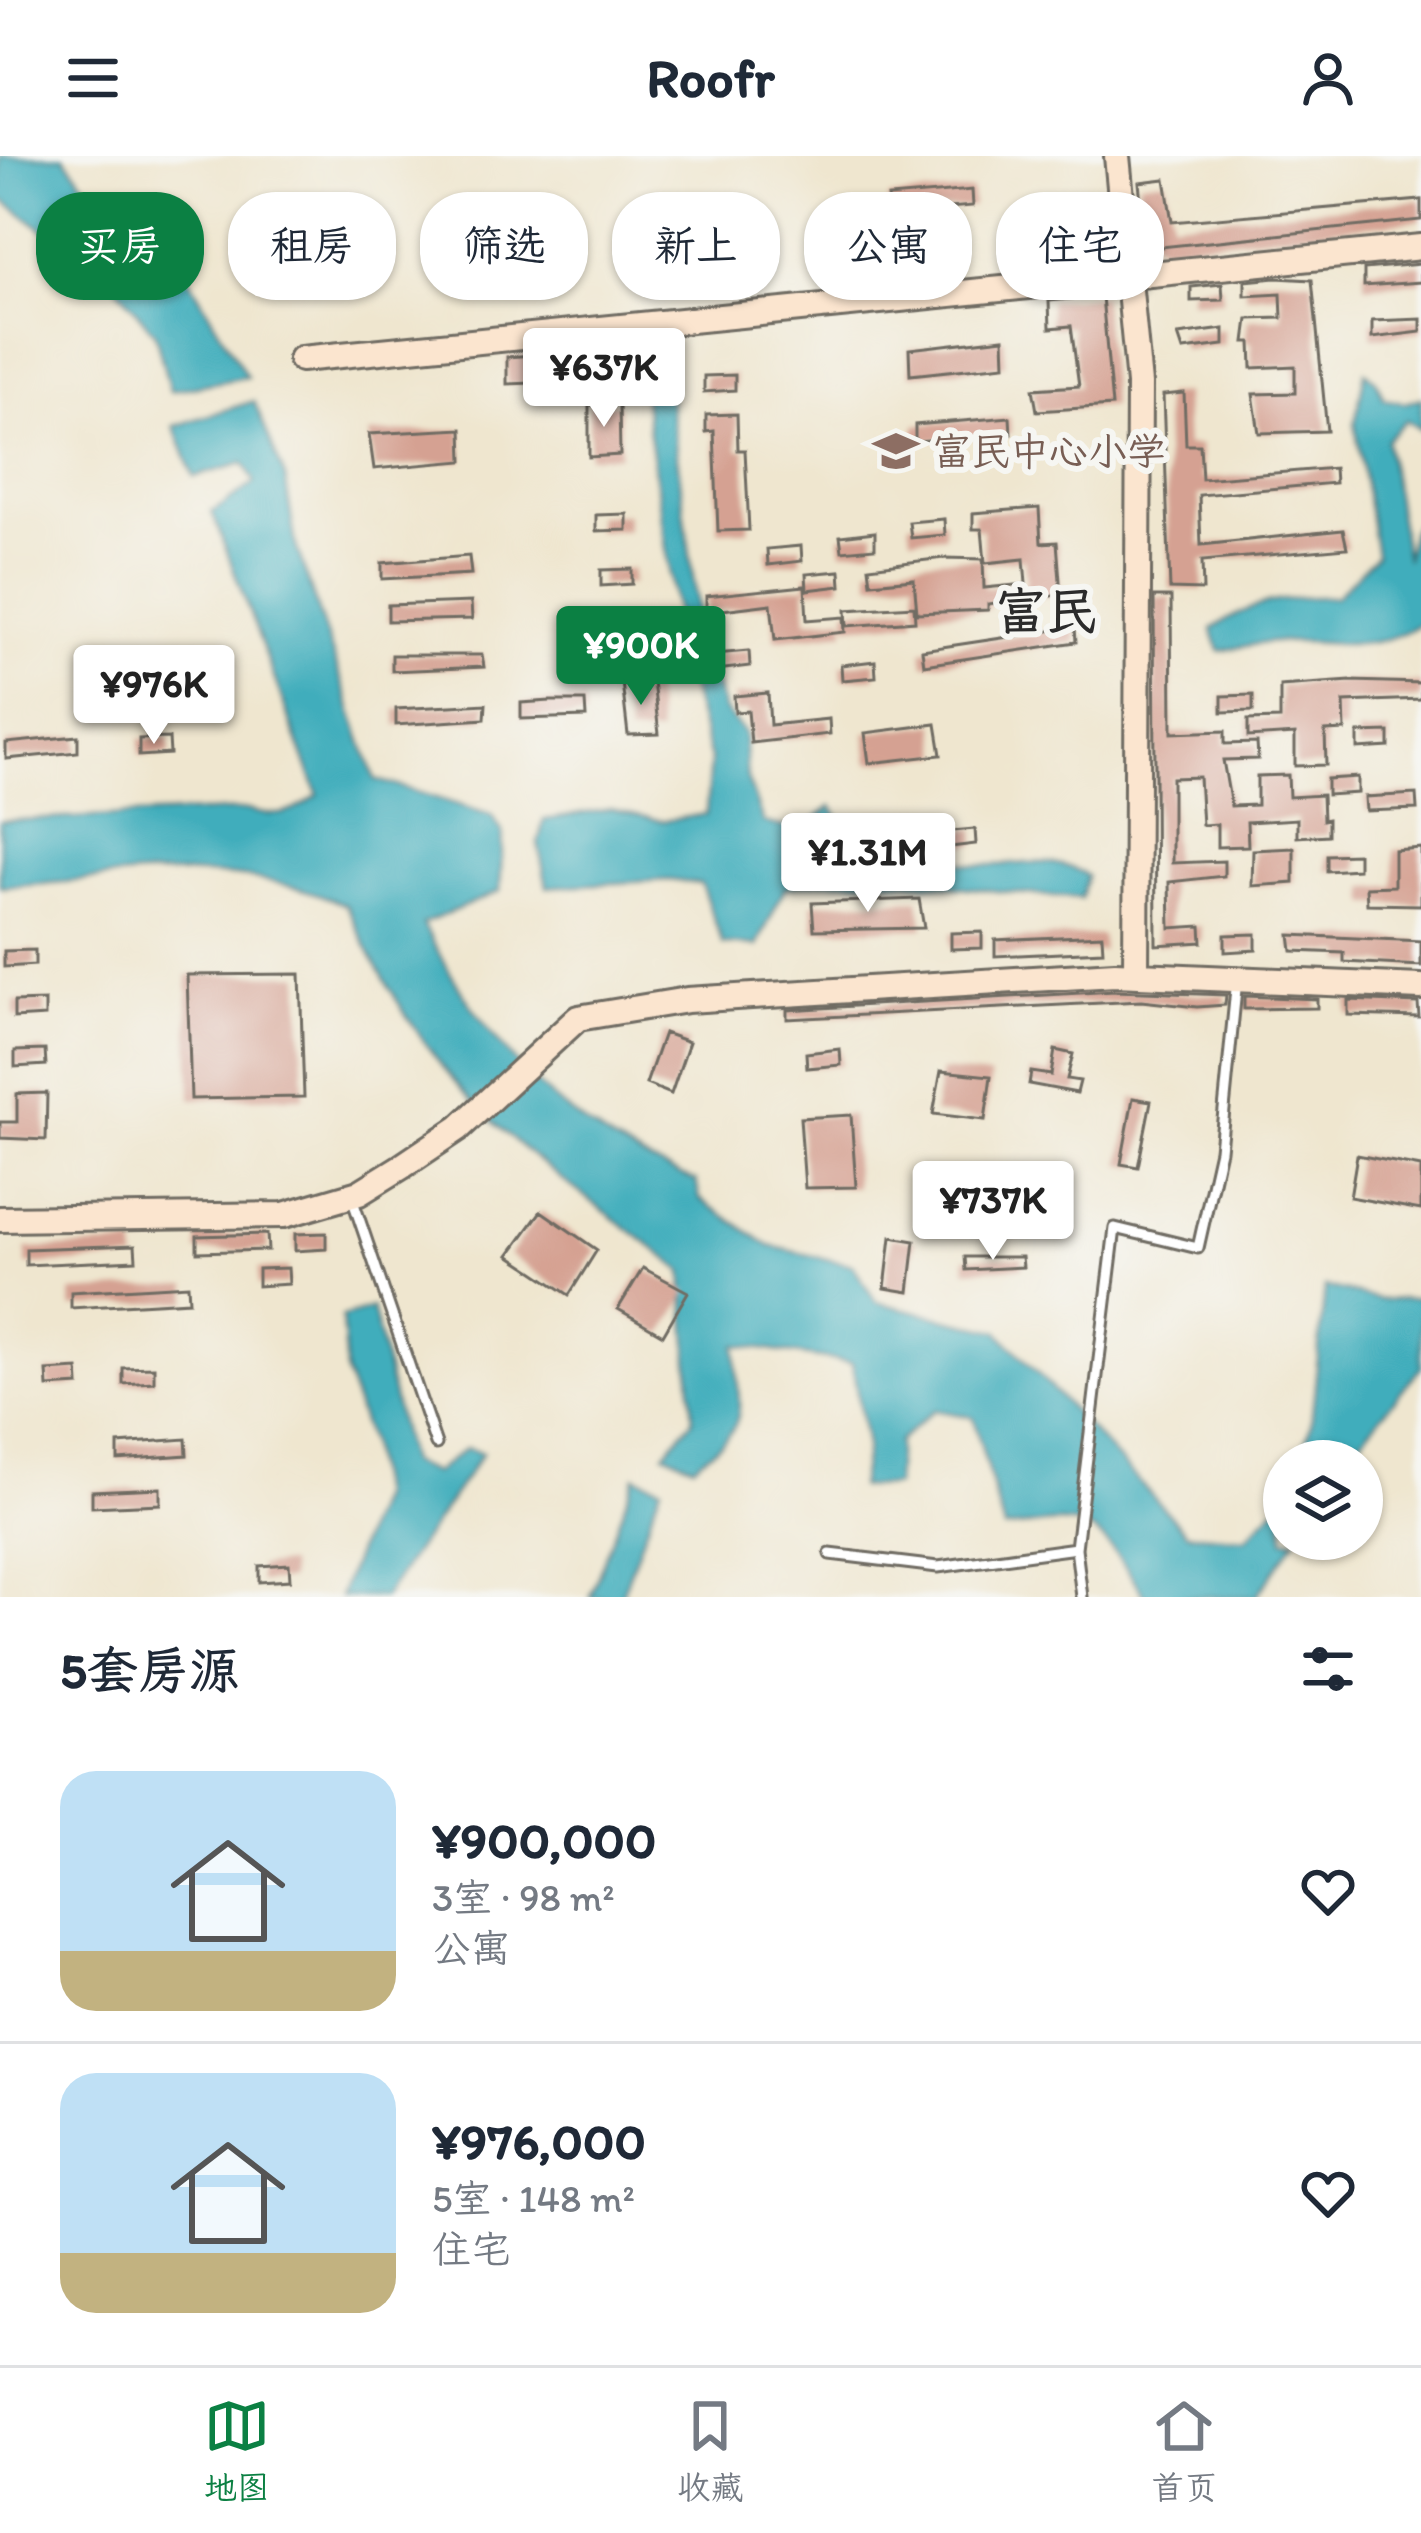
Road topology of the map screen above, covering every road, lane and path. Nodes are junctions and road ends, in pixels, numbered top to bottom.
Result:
1 (1117, 156) edge
2 (1120, 192) edge
3 (1421, 247) edge
4 (1164, 273) edge
5 (996, 290) edge
6 (1130, 300) edge
7 (301, 359) dead end
8 (1136, 976) junction
9 (1238, 980) junction
10 (1421, 987) edge
11 (351, 1196) junction
12 (0, 1219) edge
13 (436, 1444) dead end
14 (1076, 1548) junction
15 (830, 1554) dead end
16 (1082, 1597) edge

1 - 2 street
3 - 4 street
5 - 7 street
6 - 8 street
8 - 9 street
8 - 11 street
9 - 10 street
9 - 14 lane
11 - 12 street
11 - 13 lane
14 - 15 lane
14 - 16 lane

